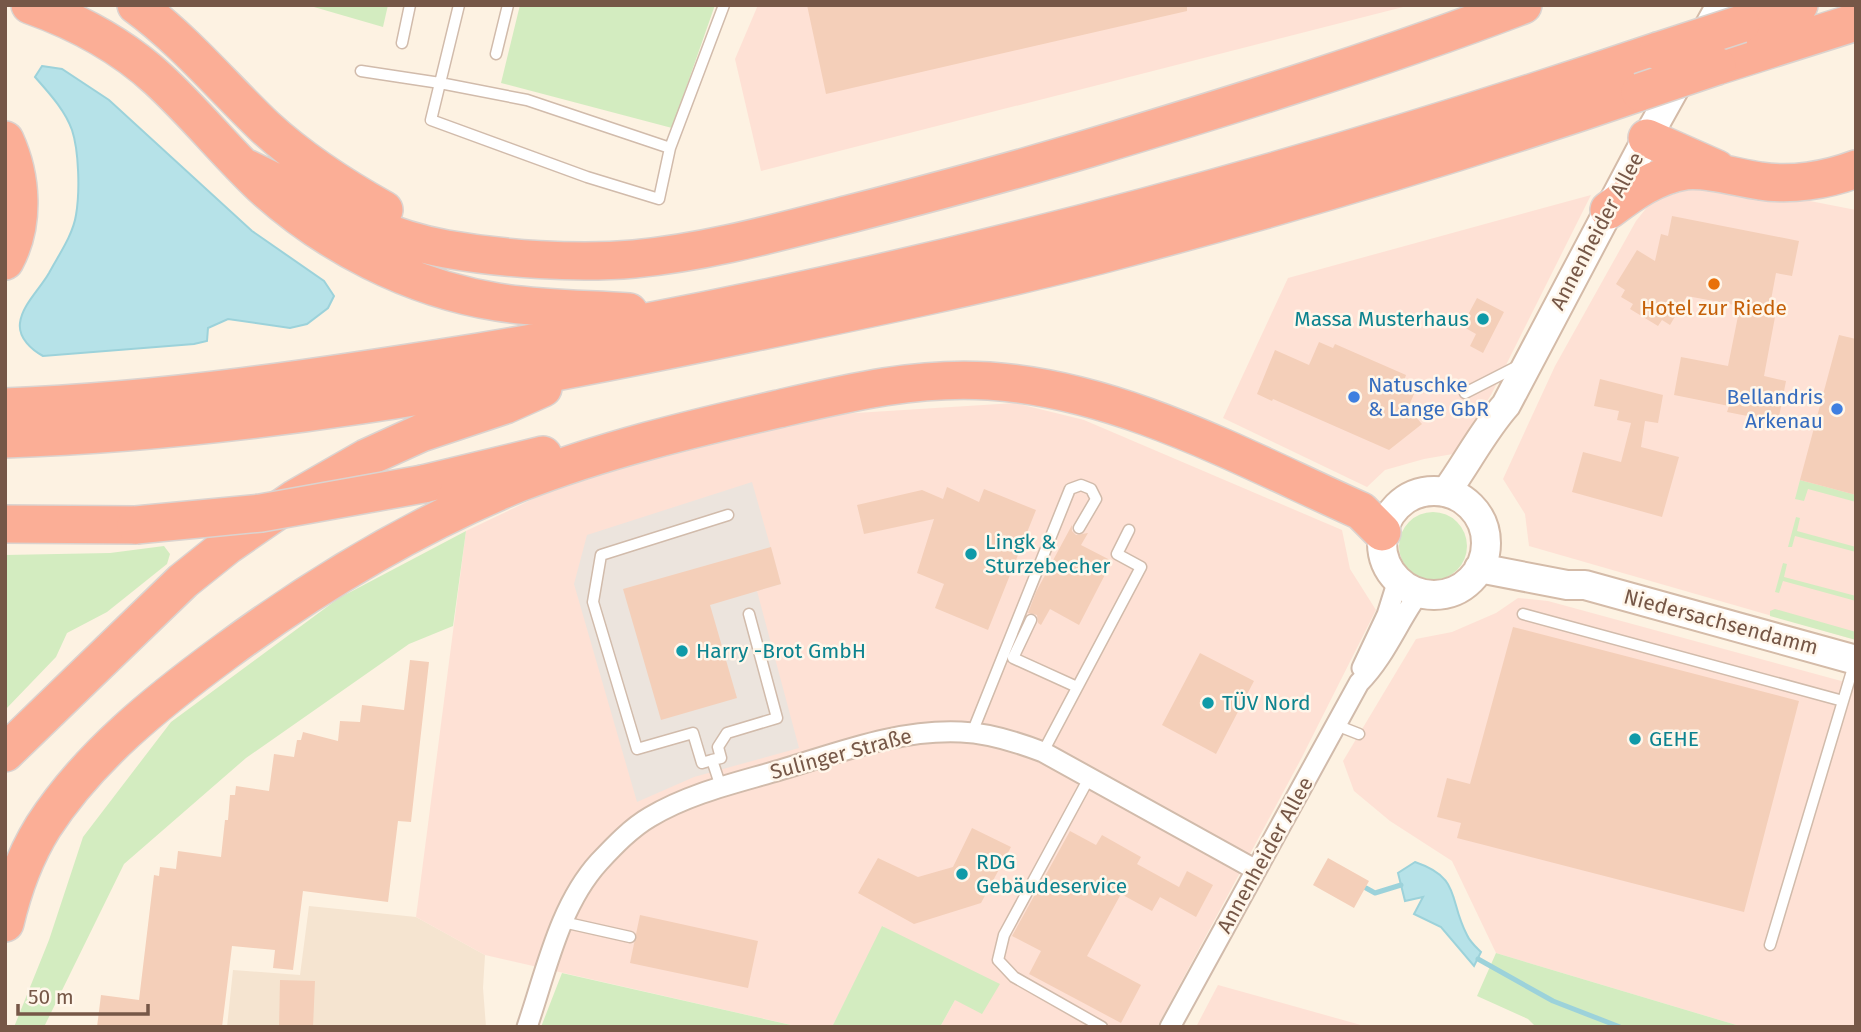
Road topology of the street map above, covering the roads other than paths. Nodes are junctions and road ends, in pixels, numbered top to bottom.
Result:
1 (30, 5) edge
2 (136, 5) edge
3 (410, 5) edge
4 (459, 5) edge
5 (508, 5) edge
6 (724, 5) edge
7 (1524, 5) edge
8 (1799, 5) edge
9 (1731, 14) edge
10 (1856, 22) edge
11 (402, 43) dead end
12 (496, 54) dead end
13 (1689, 59) junction
14 (361, 71) dead end
15 (440, 83) junction
16 (1647, 138) junction
17 (5, 140) edge
18 (670, 148) junction
19 (242, 166) junction
20 (1856, 169) edge
21 (1730, 175) junction
22 (1609, 210) junction
23 (516, 256) junction
24 (5, 261) edge
25 (683, 315) junction
26 (1529, 361) junction
27 (592, 366) junction
28 (1465, 393) dead end
29 (5, 407) edge
30 (699, 427) junction
31 (5, 439) edge
32 (1458, 498) junction
33 (728, 515) dead end
34 (5, 524) edge
35 (1079, 528) dead end
36 (1129, 530) dead end
37 (1382, 532) junction
38 (1482, 556) junction
39 (1408, 587) junction
40 (749, 614) dead end
41 (1523, 614) dead end
42 (1031, 620) dead end
43 (1855, 659) edge
44 (1077, 687) junction
45 (1843, 701) junction
46 (1336, 725) junction
47 (972, 733) junction
48 (1359, 734) dead end
49 (1043, 752) junction
50 (5, 753) edge
51 (712, 760) junction
52 (1088, 778) junction
53 (720, 787) junction
54 (1256, 870) junction
55 (563, 922) junction
56 (5, 923) edge
57 (630, 937) dead end
58 (1769, 945) dead end
59 (527, 1027) edge
60 (1102, 1027) edge
61 (1170, 1027) edge

1 - 19 highway
2 - 23 highway
3 - 11 lane
4 - 15 lane
5 - 12 lane
6 - 18 lane
7 - 23 highway
8 - 9 highway
9 - 13 highway, bridge
10 - 13 highway
13 - 16 main road, Annenheider Allee
13 - 25 highway
13 - 27 highway, bridge
14 - 15 lane
15 - 18 lane
15 - 18 lane
16 - 21 highway
16 - 22 main road, Annenheider Allee
17 - 24 highway
19 - 23 highway
19 - 25 highway
20 - 21 highway
21 - 22 highway
22 - 26 main road, Annenheider Allee
25 - 29 highway
26 - 28 lane
26 - 32 main road, Annenheider Allee
27 - 31 highway
27 - 50 highway
30 - 34 highway, bridge
30 - 37 highway
30 - 56 highway
32 - 37 main road
32 - 38 main road
33 - 51 lane
35 - 47 lane
36 - 44 lane
37 - 39 main road
38 - 39 main road
38 - 43 main road, Niedersachsendamm
39 - 46 street, Annenheider Allee
40 - 51 lane
41 - 45 lane
42 - 44 lane
43 - 45 lane
44 - 49 lane
45 - 58 lane
46 - 48 lane
46 - 54 street, Annenheider Allee
47 - 49 street, Sulinger Straße
47 - 53 street, Sulinger Straße
49 - 52 street, Sulinger Straße
51 - 53 lane
52 - 54 street, Sulinger Straße
52 - 60 lane
53 - 55 street, Sulinger Straße
54 - 61 street, Annenheider Allee
55 - 57 lane
55 - 59 street, Sulinger Straße

